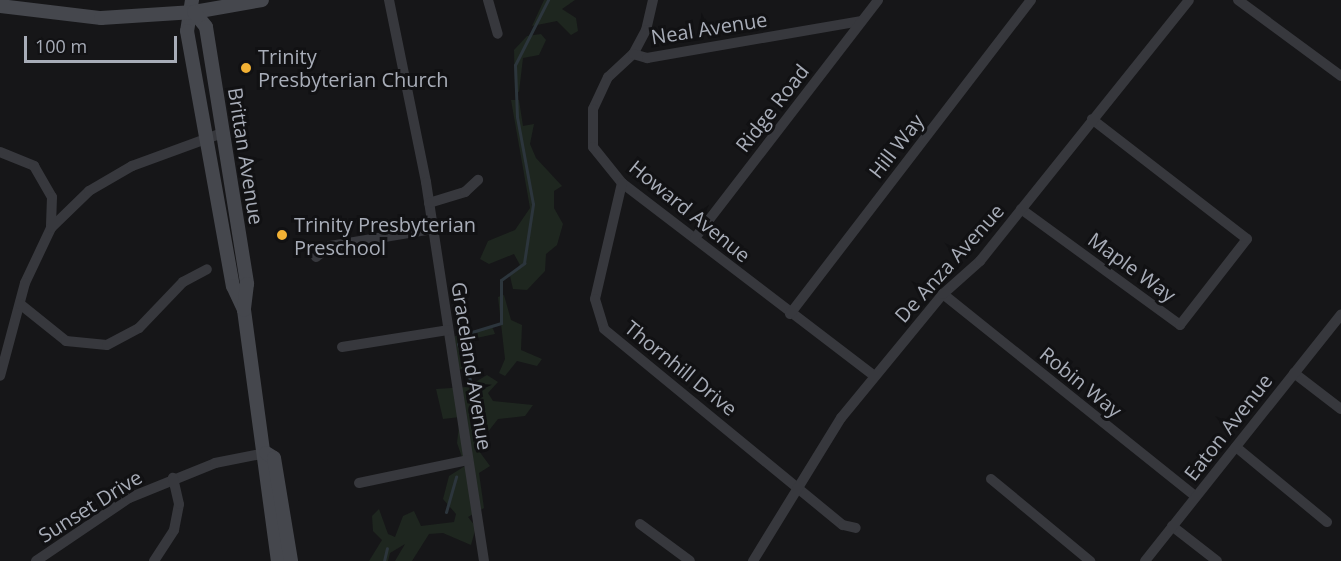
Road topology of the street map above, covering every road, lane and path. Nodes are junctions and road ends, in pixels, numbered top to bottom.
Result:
1 (262, 0) edge
2 (388, 0) edge
3 (488, 0) edge
4 (653, 0) edge
5 (878, 0) edge
6 (1031, 0) edge
7 (1189, 0) edge
8 (1238, 0) edge
9 (19, 5) edge
10 (0, 6) edge
11 (193, 6) edge
12 (862, 21) junction
13 (498, 34) dead end
14 (633, 54) junction
15 (1341, 76) edge
16 (1092, 119) junction
17 (222, 133) junction
18 (207, 136) junction
19 (0, 152) edge
20 (478, 180) dead end
21 (621, 183) junction
22 (429, 203) junction
23 (1021, 209) junction
24 (51, 228) junction
25 (433, 229) junction
26 (695, 238) junction
27 (316, 257) dead end
28 (207, 269) dead end
29 (943, 294) junction
30 (20, 304) junction
31 (244, 310) junction
32 (790, 314) junction
33 (1341, 315) edge
34 (448, 330) junction
35 (342, 347) dead end
36 (1294, 372) junction
37 (0, 376) edge
38 (874, 376) junction
39 (1341, 408) edge
40 (1236, 447) junction
41 (266, 453) junction
42 (468, 460) junction
43 (173, 478) junction
44 (991, 479) dead end
45 (359, 483) dead end
46 (797, 484) junction
47 (1196, 497) junction
48 (1327, 522) dead end
49 (640, 524) dead end
50 (1172, 526) junction
51 (856, 528) dead end
52 (36, 561) edge
53 (154, 561) edge
54 (278, 561) edge
55 (291, 561) edge
56 (484, 561) edge
57 (690, 561) edge
58 (753, 561) edge
59 (1090, 561) edge
60 (1145, 561) edge
61 (1217, 561) edge

1 - 11 main road
2 - 22 street, Graceland Avenue
3 - 13 street
4 - 14 street, Howard Avenue
5 - 12 street, Ridge Road
6 - 32 street, Hill Way
7 - 16 street, De Anza Avenue
8 - 15 street
9 - 10 main road
9 - 11 main road
11 - 17 main road, Brittan Avenue
11 - 18 main road, Brittan Avenue
12 - 14 street, Neal Avenue
12 - 26 street, Ridge Road
14 - 21 street, Howard Avenue
16 - 23 street, De Anza Avenue
16 - 23 street, Maple Way
17 - 18 street
17 - 31 main road, Brittan Avenue
18 - 24 street
18 - 31 main road, Brittan Avenue
19 - 24 street
20 - 22 street
21 - 26 street, Howard Avenue
21 - 46 street, Thornhill Drive
22 - 25 street, Graceland Avenue
23 - 29 street, De Anza Avenue
24 - 30 street
25 - 27 street
25 - 34 street, Graceland Avenue
26 - 32 street, Howard Avenue
28 - 30 street
29 - 38 street, De Anza Avenue
29 - 47 street, Robin Way
30 - 37 street
31 - 41 main road, Brittan Avenue
32 - 38 street, Howard Avenue
33 - 36 street, Eaton Avenue
34 - 35 street
34 - 42 street, Graceland Avenue
36 - 39 street
36 - 40 street, Eaton Avenue
38 - 46 street, De Anza Avenue
40 - 47 street, Eaton Avenue
40 - 48 street
41 - 43 street, Sunset Drive
41 - 54 main road, Brittan Avenue
41 - 55 main road, Brittan Avenue
42 - 45 street
42 - 56 street, Graceland Avenue
43 - 52 street, Sunset Drive
43 - 53 street
44 - 59 street
46 - 51 street, Thornhill Drive
46 - 58 street, De Anza Avenue
47 - 50 street, Eaton Avenue
49 - 57 street
50 - 60 street, Eaton Avenue
50 - 61 street

